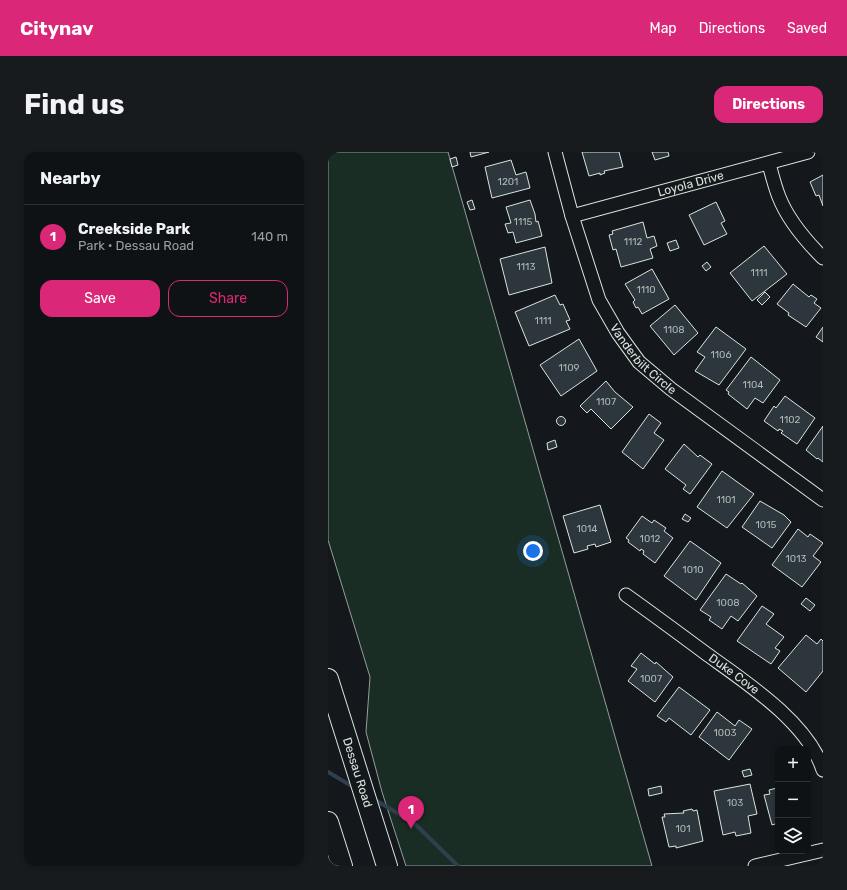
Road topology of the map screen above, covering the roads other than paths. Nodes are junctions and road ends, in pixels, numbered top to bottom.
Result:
1 (555, 152) edge
2 (808, 152) edge
3 (769, 164) junction
4 (572, 216) junction
5 (823, 258) edge
6 (823, 500) edge
7 (626, 595) dead end
8 (328, 679) edge
9 (823, 770) edge
10 (328, 822) edge
11 (823, 850) edge
12 (342, 866) edge
13 (388, 866) edge
14 (755, 866) edge

1 - 4 street, Vanderbilt Circle
2 - 3 street, Loyola Drive
3 - 4 street, Loyola Drive
3 - 5 street
4 - 6 street, Vanderbilt Circle
7 - 9 street, Duke Cove
8 - 13 main road, Dessau Road
10 - 12 main road
11 - 14 street

